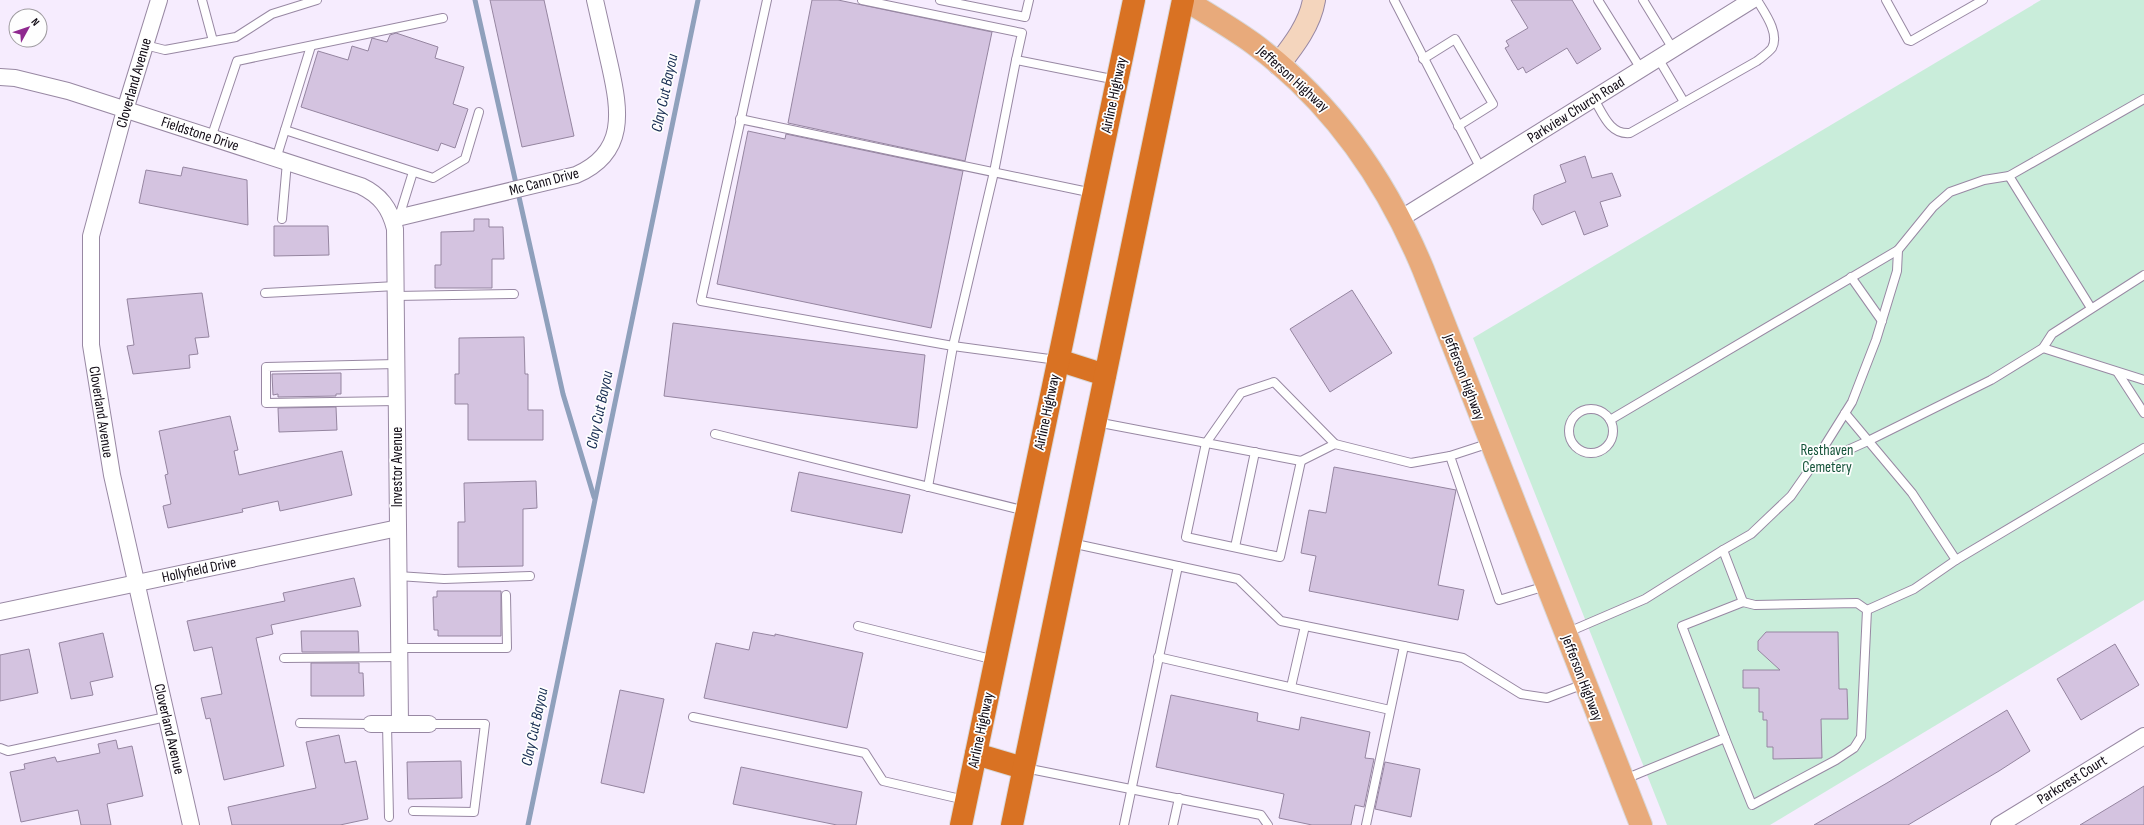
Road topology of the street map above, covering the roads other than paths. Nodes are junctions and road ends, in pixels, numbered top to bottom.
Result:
1 (159, 0) edge
2 (202, 0) edge
3 (317, 0) edge
4 (595, 0) edge
5 (767, 0) edge
6 (862, 0) edge
7 (940, 0) edge
8 (1029, 0) edge
9 (1134, 0) edge
10 (1184, 0) edge
11 (1314, 0) edge
12 (1394, 0) edge
13 (1598, 0) edge
14 (1643, 0) edge
15 (1752, 0) edge
16 (1757, 0) edge
17 (1886, 0) edge
18 (1983, 0) edge
19 (443, 18) dead end
20 (213, 41) junction
21 (145, 45) junction
22 (311, 46) junction
23 (1673, 49) junction
24 (1658, 58) junction
25 (1423, 59) junction
26 (1016, 60) junction
27 (1279, 64) junction
28 (1641, 69) junction
29 (0, 77) edge
30 (1117, 81) junction
31 (1594, 99) junction
32 (2144, 99) edge
33 (1684, 102) junction
34 (125, 110) junction
35 (479, 112) dead end
36 (740, 119) junction
37 (1458, 126) junction
38 (285, 130) junction
39 (211, 138) junction
40 (282, 160) junction
41 (1481, 169) junction
42 (413, 172) junction
43 (994, 172) junction
44 (2009, 176) junction
45 (1094, 193) junction
46 (394, 216) junction
47 (282, 219) dead end
48 (1400, 219) junction
49 (1898, 250) junction
50 (2144, 275) edge
51 (1851, 277) junction
52 (396, 291) junction
53 (266, 293) dead end
54 (514, 294) dead end
55 (2091, 308) junction
56 (1882, 320) junction
57 (953, 346) junction
58 (2043, 348) junction
59 (1058, 360) junction
60 (396, 364) junction
61 (2118, 373) junction
62 (1105, 375) junction
63 (2144, 380) edge
64 (397, 401) junction
65 (1845, 413) junction
66 (2144, 414) edge
67 (1610, 420) junction
68 (1096, 422) junction
69 (715, 434) dead end
70 (1868, 441) junction
71 (1206, 443) junction
72 (1490, 443) junction
73 (1335, 444) junction
74 (2144, 448) edge
75 (1256, 452) junction
76 (1450, 456) junction
77 (1301, 461) junction
78 (1812, 466) junction
79 (928, 487) junction
80 (1027, 511) junction
81 (398, 528) junction
82 (1070, 543) junction
83 (1235, 548) junction
84 (1723, 550) junction
85 (1956, 560) junction
86 (1178, 566) junction
87 (398, 576) junction
88 (530, 576) dead end
89 (136, 583) junction
90 (1546, 586) junction
91 (506, 596) dead end
92 (1743, 602) junction
93 (1868, 610) junction
94 (0, 612) edge
95 (858, 626) dead end
96 (1305, 626) junction
97 (1565, 634) junction
98 (1404, 646) junction
99 (399, 653) junction
100 (1158, 657) junction
101 (284, 658) dead end
102 (995, 660) junction
103 (1584, 684) junction
104 (1292, 687) junction
105 (1390, 710) junction
106 (166, 717) junction
107 (693, 717) dead end
108 (300, 723) dead end
109 (371, 724) joint
110 (394, 724) junction
111 (429, 724) joint
112 (2144, 736) edge
113 (1725, 738) junction
114 (0, 748) edge
115 (976, 754) junction
116 (1024, 768) junction
117 (1622, 780) junction
118 (1131, 791) junction
119 (1179, 798) junction
120 (966, 800) junction
121 (413, 811) dead end
122 (390, 817) dead end
123 (191, 825) edge
124 (961, 825) edge
125 (1012, 825) edge
126 (1124, 825) edge
127 (1173, 825) edge
128 (1268, 825) edge
129 (1366, 825) edge
130 (1641, 825) edge
131 (1999, 825) edge

1 - 21 street, Cloverland Avenue
2 - 20 lane
3 - 20 lane
4 - 46 street, Mc Cann Drive
5 - 36 lane
6 - 26 lane
7 - 8 lane
9 - 30 highway, Airline Highway
10 - 27 main road, Jefferson Highway
10 - 62 highway
11 - 27 street
12 - 25 lane
13 - 28 lane
14 - 23 lane
15 - 23 street, Parkview Church Road
16 - 33 lane
17 - 18 lane
19 - 22 lane
20 - 21 lane
21 - 34 street, Cloverland Avenue
22 - 38 lane
22 - 39 lane
23 - 24 street, Parkview Church Road
24 - 28 street, Parkview Church Road
24 - 33 lane
25 - 37 lane
25 - 37 lane
26 - 30 lane
26 - 43 lane
27 - 48 main road, Jefferson Highway
28 - 31 street, Parkview Church Road
29 - 34 street, Fieldstone Drive
30 - 45 highway, Airline Highway
31 - 33 lane
31 - 41 street, Parkview Church Road
32 - 44 lane
34 - 39 street, Fieldstone Drive
34 - 89 street, Cloverland Avenue
35 - 42 lane
36 - 43 lane
36 - 57 lane
37 - 41 lane
38 - 40 lane
38 - 42 lane
39 - 40 street, Fieldstone Drive
40 - 46 street, Fieldstone Drive
40 - 47 lane
41 - 48 street, Parkview Church Road
42 - 46 lane
43 - 45 lane
43 - 57 lane
44 - 49 lane
44 - 55 lane
45 - 59 highway, Airline Highway
46 - 52 street, Investor Avenue
48 - 72 main road, Jefferson Highway
49 - 51 lane
49 - 56 lane
50 - 55 lane
51 - 56 lane
51 - 67 lane
52 - 53 lane
52 - 54 lane
52 - 60 street, Investor Avenue
55 - 58 lane
56 - 65 lane
57 - 59 lane
57 - 79 lane
58 - 61 lane
58 - 70 lane
59 - 62 highway
59 - 80 highway, Airline Highway
60 - 64 street, Investor Avenue
60 - 64 lane
61 - 63 lane
61 - 66 lane
62 - 68 highway
64 - 81 street, Investor Avenue
65 - 70 lane
65 - 78 lane
67 - 67 lane
68 - 71 lane
68 - 82 highway
69 - 79 lane
70 - 78 lane
70 - 85 lane
71 - 73 lane
71 - 75 lane
71 - 83 lane
72 - 76 lane
72 - 90 main road, Jefferson Highway
73 - 76 lane
73 - 77 lane
74 - 85 lane
75 - 77 lane
75 - 83 lane
76 - 90 lane
77 - 83 lane
78 - 84 lane
79 - 80 lane
80 - 102 highway, Airline Highway
81 - 87 street, Investor Avenue
81 - 89 street, Hollyfield Drive
82 - 86 lane
82 - 116 highway
84 - 92 lane
84 - 97 lane
85 - 93 lane
86 - 96 lane
86 - 100 lane
87 - 88 lane
87 - 99 street, Investor Avenue
89 - 94 street, Hollyfield Drive
89 - 106 street, Cloverland Avenue
90 - 97 main road, Jefferson Highway
91 - 99 lane
92 - 93 lane
92 - 113 lane
93 - 113 lane
95 - 102 lane
96 - 98 lane
96 - 104 lane
97 - 103 main road, Jefferson Highway
98 - 103 lane
98 - 105 lane
99 - 101 lane
99 - 110 street, Investor Avenue
100 - 104 lane
100 - 118 lane
102 - 115 highway, Airline Highway
103 - 117 main road, Jefferson Highway
104 - 105 lane
105 - 129 lane
106 - 114 lane
106 - 123 street, Cloverland Avenue
107 - 120 lane
108 - 109 lane
109 - 110 street
110 - 111 street
110 - 122 lane
111 - 121 lane
112 - 131 street, Parkcrest Court
113 - 117 lane
115 - 116 highway
115 - 120 highway, Airline Highway
116 - 118 lane
116 - 125 highway
117 - 130 main road, Jefferson Highway
118 - 119 lane
118 - 126 lane
119 - 127 lane
119 - 128 lane
120 - 124 highway, Airline Highway

